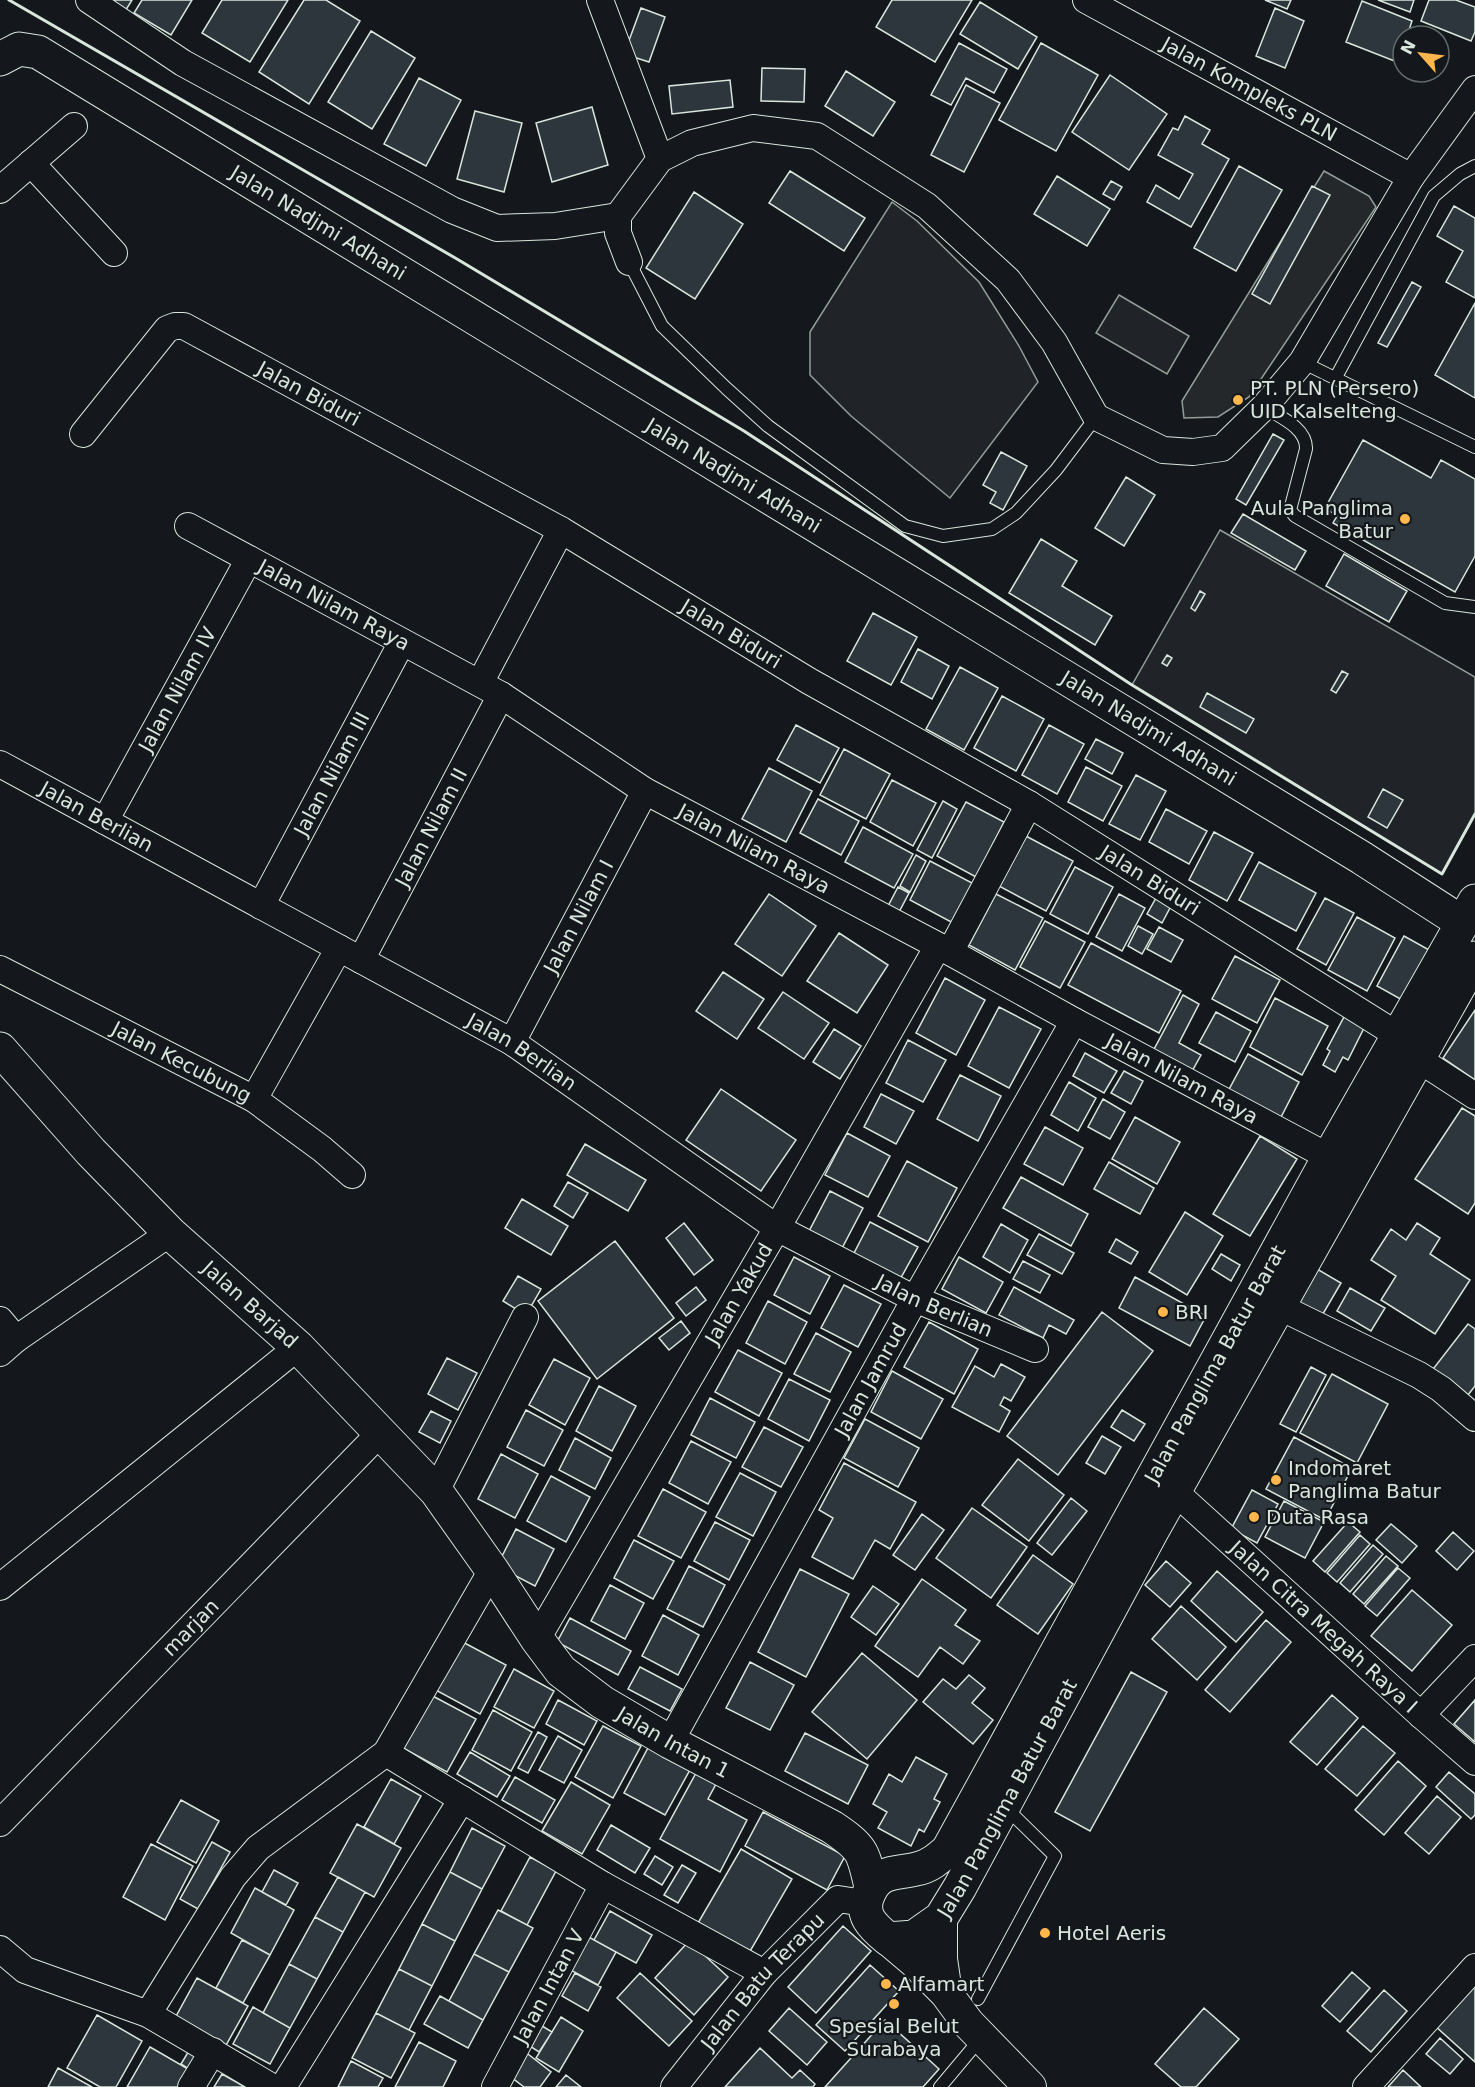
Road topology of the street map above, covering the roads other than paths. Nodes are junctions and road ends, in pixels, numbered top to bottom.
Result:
1 (89, 0) edge
2 (600, 0) edge
3 (1086, 0) edge
4 (0, 59) edge
5 (1475, 89) edge
6 (74, 126) dead end
7 (660, 159) junction
8 (31, 163) junction
9 (1475, 166) edge
10 (1411, 177) junction
11 (0, 190) edge
12 (618, 216) junction
13 (114, 253) dead end
14 (629, 262) joint
15 (1302, 362) junction
16 (1335, 378) junction
17 (1264, 407) junction
18 (1096, 417) junction
19 (83, 434) dead end
20 (1475, 447) edge
21 (188, 526) dead end
22 (561, 530) junction
23 (249, 559) junction
24 (1475, 607) edge
25 (402, 642) junction
26 (490, 689) junction
27 (0, 764) edge
28 (645, 791) junction
29 (1029, 804) junction
30 (105, 821) junction
31 (261, 906) junction
32 (1469, 912) edge
33 (944, 949) junction
34 (350, 954) junction
35 (1475, 958) edge
36 (0, 969) edge
37 (1074, 1021) junction
38 (512, 1042) junction
39 (1409, 1048) junction
40 (0, 1049) edge
41 (1475, 1096) edge
42 (255, 1099) junction
43 (1329, 1157) junction
44 (352, 1175) dead end
45 (777, 1228) junction
46 (170, 1233) junction
47 (915, 1299) junction
48 (1278, 1306) junction
49 (525, 1317) dead end
50 (5, 1337) edge
51 (298, 1347) junction
52 (1035, 1349) dead end
53 (1475, 1418) edge
54 (381, 1432) junction
55 (436, 1491) junction
56 (1174, 1491) junction
57 (492, 1570) junction
58 (0, 1587) edge
59 (537, 1639) junction
60 (1475, 1658) edge
61 (1421, 1715) junction
62 (670, 1742) junction
63 (386, 1753) junction
64 (1475, 1762) edge
65 (462, 1799) junction
66 (1004, 1805) junction
67 (0, 1823) edge
68 (603, 1885) junction
69 (868, 1895) junction
70 (941, 1918) junction
71 (888, 1939) junction
72 (0, 1949) edge
73 (1475, 1967) edge
74 (764, 1973) junction
75 (946, 1993) junction
76 (978, 1999) dead end
77 (148, 2014) junction
78 (981, 2037) junction
79 (213, 2051) junction
80 (191, 2087) edge
81 (272, 2087) edge
82 (283, 2087) edge
83 (495, 2087) edge
84 (674, 2087) edge
85 (940, 2087) edge
86 (1030, 2087) edge
87 (1366, 2087) edge

1 - 12 street
2 - 7 street
3 - 10 street, Jalan Kompleks PLN
4 - 32 main road, Jalan Nadjmi Adhani
5 - 10 street
6 - 8 street
7 - 12 street
7 - 18 street
8 - 11 street
8 - 13 street
9 - 16 lane
10 - 15 street
12 - 14 street
14 - 18 lane
15 - 16 lane
15 - 17 street
16 - 20 lane
17 - 18 street
17 - 24 lane
19 - 22 street, Jalan Biduri
21 - 23 street, Jalan Nilam Raya
22 - 26 street, Jalan Nilam II
22 - 29 street, Jalan Biduri
23 - 25 street, Jalan Nilam Raya
23 - 30 street, Jalan Nilam IV
25 - 26 street, Jalan Nilam Raya
25 - 31 street, Jalan Nilam III
26 - 28 street, Jalan Nilam Raya
26 - 34 street, Jalan Nilam II
27 - 30 street, Jalan Berlian
28 - 33 street, Jalan Nilam Raya
28 - 38 street, Jalan Nilam I
29 - 33 street, Jalan Yakud
29 - 39 street, Jalan Biduri
30 - 31 street, Jalan Berlian
31 - 34 street, Jalan Berlian
32 - 39 main road, Jalan Panglima Batur Barat
33 - 37 street, Jalan Nilam Raya
33 - 45 street, Jalan Yakud
34 - 38 street, Jalan Berlian
34 - 42 street, Jalan Nilam II
35 - 39 main road, Jalan Panglima Batur Barat
36 - 42 street, Jalan Kecubung
37 - 43 street, Jalan Nilam Raya
37 - 47 street, Jalan Jamrud
38 - 45 street, Jalan Berlian
39 - 41 street, Jalan Biduri
39 - 43 main road, Jalan Panglima Batur Barat
39 - 48 main road, Jalan Panglima Batur Barat
40 - 46 main road, Jalan Barjad
42 - 44 street, Jalan Kecubung
43 - 69 main road, Jalan Panglima Batur Barat
45 - 47 street, Jalan Berlian
45 - 59 street, Jalan Yakud
46 - 50 street
46 - 51 main road, Jalan Barjad
47 - 52 street, Jalan Berlian
47 - 62 street, Jalan Jamrud
48 - 53 street
48 - 56 main road, Jalan Panglima Batur Barat
49 - 55 street
51 - 54 main road, Jalan Barjad
51 - 58 street
54 - 55 main road, Jalan Barjad
54 - 67 street, marjan
55 - 57 main road, Jalan Barjad
56 - 61 street, Jalan Citra Megah Raya I
56 - 66 main road, Jalan Panglima Batur Barat
57 - 59 main road, Jalan Intan 1
57 - 63 street
59 - 62 main road, Jalan Intan 1
60 - 61 street
61 - 64 street, Jalan Citra Megah Raya I
62 - 69 main road, Jalan Intan 1
63 - 65 street
63 - 77 street
65 - 68 street
65 - 82 street
66 - 70 main road, Jalan Panglima Batur Barat
66 - 76 lane
68 - 74 street
68 - 83 street, Jalan Intan V
69 - 71 main road
69 - 74 street, Jalan Batu Terapu
70 - 71 main road, Jalan Panglima Batur Barat
70 - 75 street
71 - 75 street
72 - 77 street
73 - 87 street
74 - 84 street, Jalan Batu Terapu
75 - 78 street
77 - 79 street
78 - 85 lane
78 - 86 street
79 - 80 street
79 - 81 street

